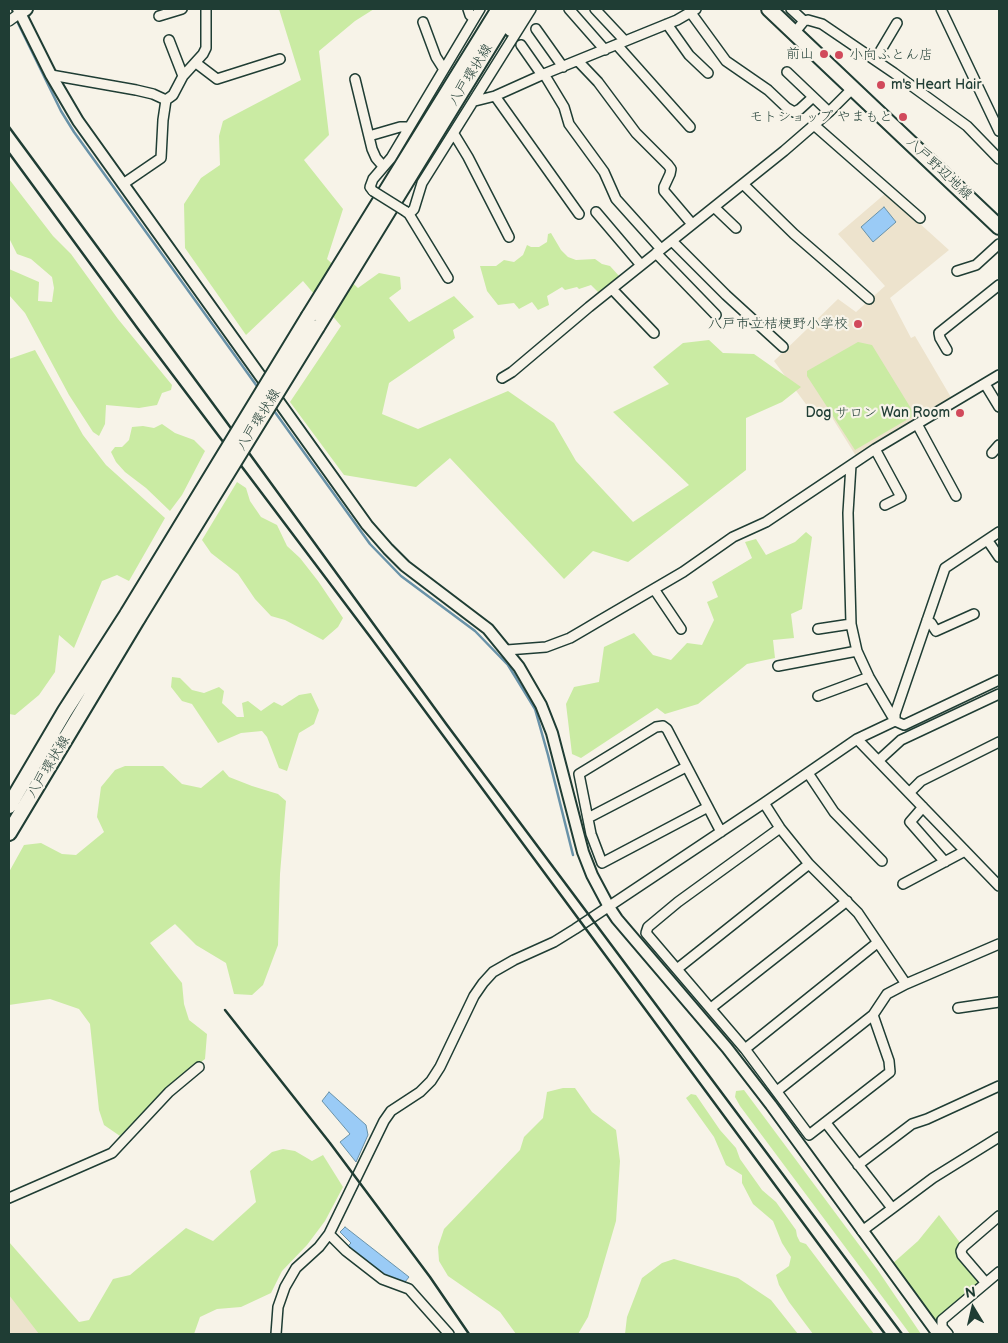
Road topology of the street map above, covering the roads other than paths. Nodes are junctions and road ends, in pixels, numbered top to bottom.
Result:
1 (182, 9) edge
2 (206, 9) edge
3 (468, 9) edge
4 (480, 9) edge
5 (490, 9) edge
6 (500, 9) edge
7 (512, 9) edge
8 (523, 9) edge
9 (531, 9) edge
10 (569, 9) edge
11 (595, 9) edge
12 (769, 9) edge
13 (791, 9) edge
14 (941, 9) edge
15 (21, 10) edge
16 (693, 11) edge
17 (159, 16) dead end
18 (474, 19) junction
19 (9, 21) edge
20 (804, 21) junction
21 (423, 22) dead end
22 (897, 23) dead end
23 (667, 24) junction
24 (536, 29) dead end
25 (795, 32) junction
26 (169, 40) dead end
27 (621, 43) junction
28 (521, 45) dead end
29 (605, 50) junction
30 (280, 58) dead end
31 (876, 60) junction
32 (578, 61) junction
33 (196, 63) junction
34 (563, 67) junction
35 (443, 68) junction
36 (787, 72) dead end
37 (708, 73) dead end
38 (543, 74) junction
39 (51, 75) junction
40 (183, 76) junction
41 (355, 79) dead end
42 (853, 88) junction
43 (495, 96) junction
44 (812, 98) junction
45 (166, 100) junction
46 (474, 101) junction
47 (829, 112) junction
48 (814, 125) junction
49 (408, 127) junction
50 (690, 127) dead end
51 (999, 129) edge
52 (454, 134) junction
53 (369, 136) junction
54 (999, 159) edge
55 (383, 166) junction
56 (123, 184) junction
57 (743, 184) junction
58 (714, 207) junction
59 (596, 212) dead end
60 (407, 213) junction
61 (579, 214) dead end
62 (920, 218) dead end
63 (692, 224) junction
64 (999, 227) edge
65 (736, 228) dead end
66 (510, 237) dead end
67 (672, 241) junction
68 (999, 244) edge
69 (658, 251) junction
70 (344, 259) junction
71 (641, 265) junction
72 (957, 271) dead end
73 (448, 278) dead end
74 (346, 281) junction
75 (999, 285) edge
76 (612, 289) junction
77 (868, 299) dead end
78 (716, 315) dead end
79 (313, 322) junction
80 (654, 333) dead end
81 (783, 347) dead end
82 (947, 350) dead end
83 (999, 375) edge
84 (502, 378) dead end
85 (985, 384) junction
86 (999, 407) edge
87 (918, 424) junction
88 (999, 445) edge
89 (875, 449) junction
90 (992, 453) dead end
91 (851, 465) junction
92 (956, 496) dead end
93 (885, 505) dead end
94 (999, 532) edge
95 (988, 541) junction
96 (999, 557) edge
97 (654, 589) junction
98 (974, 614) dead end
99 (133, 616) junction
100 (927, 620) junction
101 (851, 624) junction
102 (681, 629) dead end
103 (818, 629) dead end
104 (507, 650) junction
105 (858, 651) junction
106 (778, 666) dead end
107 (869, 678) junction
108 (999, 680) edge
109 (999, 694) edge
110 (818, 696) dead end
111 (895, 721) junction
112 (857, 740) junction
113 (999, 742) edge
114 (878, 761) junction
115 (686, 767) junction
116 (808, 773) junction
117 (909, 793) junction
118 (764, 803) junction
119 (9, 806) edge
120 (708, 807) junction
121 (923, 807) junction
122 (588, 818) junction
123 (780, 828) junction
124 (721, 832) junction
125 (9, 833) edge
126 (964, 851) junction
127 (882, 861) dead end
128 (945, 862) junction
129 (809, 864) junction
130 (903, 884) dead end
131 (999, 886) edge
132 (847, 901) junction
133 (609, 907) junction
134 (878, 943) junction
135 (999, 944) edge
136 (677, 969) junction
137 (906, 984) junction
138 (999, 1002) edge
139 (711, 1008) junction
140 (958, 1008) dead end
141 (873, 1015) junction
142 (744, 1049) junction
143 (199, 1067) dead end
144 (999, 1086) edge
145 (777, 1091) junction
146 (826, 1123) junction
147 (999, 1137) edge
148 (858, 1165) junction
149 (9, 1198) edge
150 (892, 1208) junction
151 (999, 1216) edge
152 (862, 1231) junction
153 (330, 1234) junction
154 (999, 1272) edge
155 (986, 1283) junction
156 (276, 1334) edge
157 (449, 1334) edge
158 (938, 1334) edge
159 (948, 1334) edge

1 - 17 street
2 - 33 street
3 - 18 street
4 - 18 street
5 - 70 main road
6 - 70 main road, 八戸環状線
7 - 74 main road, 八戸環状線
8 - 74 main road
9 - 46 street
10 - 29 street
11 - 27 street
12 - 25 main road, 八戸野辺地線
13 - 20 street
14 - 51 street
15 - 19 street
15 - 39 street
16 - 23 street
16 - 44 street
18 - 35 street
20 - 25 street
20 - 31 street
21 - 35 street
22 - 31 street
23 - 27 street
23 - 37 street
24 - 34 street
25 - 42 main road, 八戸野辺地線
26 - 40 street
27 - 29 street
27 - 50 street
28 - 38 street
29 - 32 street
30 - 33 street
31 - 54 street
32 - 34 street
32 - 63 street
33 - 40 street
34 - 38 street
35 - 49 street
36 - 44 street
38 - 43 street
38 - 69 street
39 - 45 street
39 - 56 street
40 - 45 street
41 - 53 street
42 - 47 street
42 - 64 main road, 八戸野辺地線
43 - 46 street
43 - 61 street
44 - 47 street
45 - 56 street
46 - 52 street
47 - 48 street
48 - 57 street
48 - 62 street
49 - 53 street
49 - 55 street
52 - 60 street
52 - 66 street
53 - 55 street
55 - 60 street, bridge
56 - 104 street
57 - 58 street
57 - 77 street
58 - 63 street
58 - 65 street
59 - 71 street
60 - 73 street
63 - 67 street
67 - 69 street
67 - 81 street
68 - 72 street
69 - 71 street
69 - 78 street
70 - 79 main road, 八戸環状線
71 - 76 street
74 - 79 main road, 八戸環状線
75 - 82 street
76 - 80 street
76 - 84 street
79 - 99 main road, 八戸環状線, bridge
83 - 85 street
85 - 86 street
85 - 87 street
87 - 89 street
87 - 92 street
88 - 90 street
89 - 91 street
89 - 93 street
91 - 97 street
91 - 101 street
94 - 95 street
95 - 96 street
95 - 100 street
97 - 102 street
97 - 104 street
98 - 100 street
99 - 119 main road, 八戸環状線
99 - 125 main road, 八戸環状線
100 - 111 street
101 - 103 street
101 - 105 street
104 - 133 street
105 - 106 street
105 - 107 street
107 - 110 street
107 - 111 street
108 - 111 street
109 - 114 street
111 - 112 street
112 - 114 street
112 - 116 street
113 - 117 street
114 - 117 street
115 - 120 street
115 - 122 street
115 - 122 street
116 - 118 street
116 - 127 street
117 - 121 street
118 - 123 street
118 - 124 street
120 - 122 street
120 - 124 street
121 - 126 street
121 - 128 street
123 - 129 street
123 - 136 street
124 - 133 street
126 - 128 street
126 - 131 street
128 - 130 street
129 - 132 street
129 - 136 street
132 - 134 street
132 - 139 street
133 - 152 street
133 - 153 street
134 - 137 street
134 - 142 street
135 - 137 street
136 - 139 street
137 - 141 street
138 - 140 street
139 - 142 street
141 - 145 street
141 - 146 street
142 - 145 street
143 - 149 street
144 - 148 street
145 - 146 street
146 - 148 street
147 - 150 street
148 - 150 street
150 - 152 street
151 - 155 street
152 - 158 street
153 - 156 street
153 - 157 street
154 - 155 street
155 - 159 street

